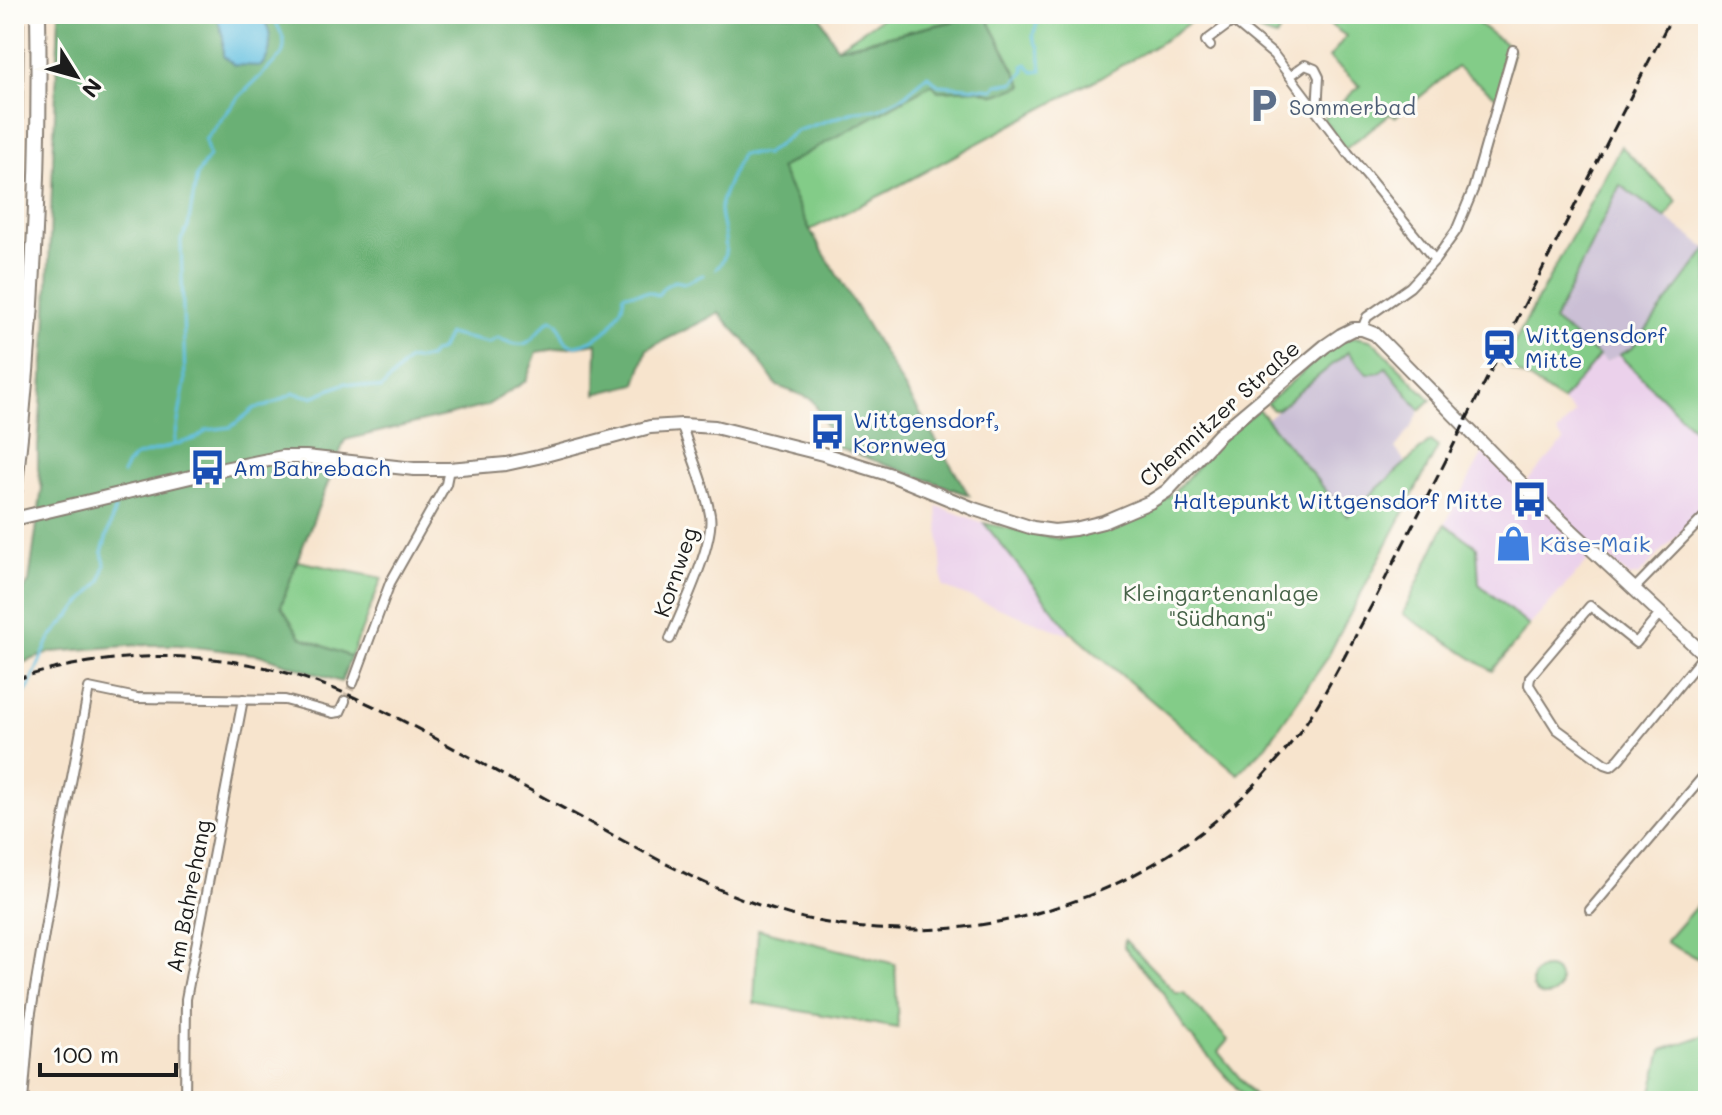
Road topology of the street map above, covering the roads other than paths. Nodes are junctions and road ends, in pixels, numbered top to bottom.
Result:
1 (16, 14) edge
2 (38, 14) edge
3 (1210, 46) dead end
4 (1513, 50) dead end
5 (1290, 76) junction
6 (1317, 112) junction
7 (14, 159) edge
8 (1435, 260) junction
9 (1362, 329) junction
10 (682, 425) junction
11 (449, 469) junction
12 (14, 494) edge
13 (1708, 513) edge
14 (14, 519) edge
15 (1633, 590) junction
16 (1660, 614) junction
17 (670, 639) dead end
18 (1706, 657) edge
19 (353, 683) tunnel mouth
20 (243, 699) junction
21 (345, 701) dead end
22 (1708, 771) edge
23 (1590, 910) dead end
24 (23, 1101) edge
25 (185, 1101) edge

1 - 7 highway
2 - 12 highway
3 - 5 street
4 - 8 street
5 - 6 street
5 - 6 street
6 - 8 street
8 - 9 street
9 - 10 street, Chemnitzer Straße
9 - 15 street
10 - 11 street, Chemnitzer Straße
10 - 17 street, Kornweg
11 - 14 street, Chemnitzer Straße
11 - 19 street
13 - 15 street
15 - 16 street
16 - 18 street
16 - 18 street
20 - 21 street
20 - 24 street
20 - 25 street, Am Bahrehang
22 - 23 street

